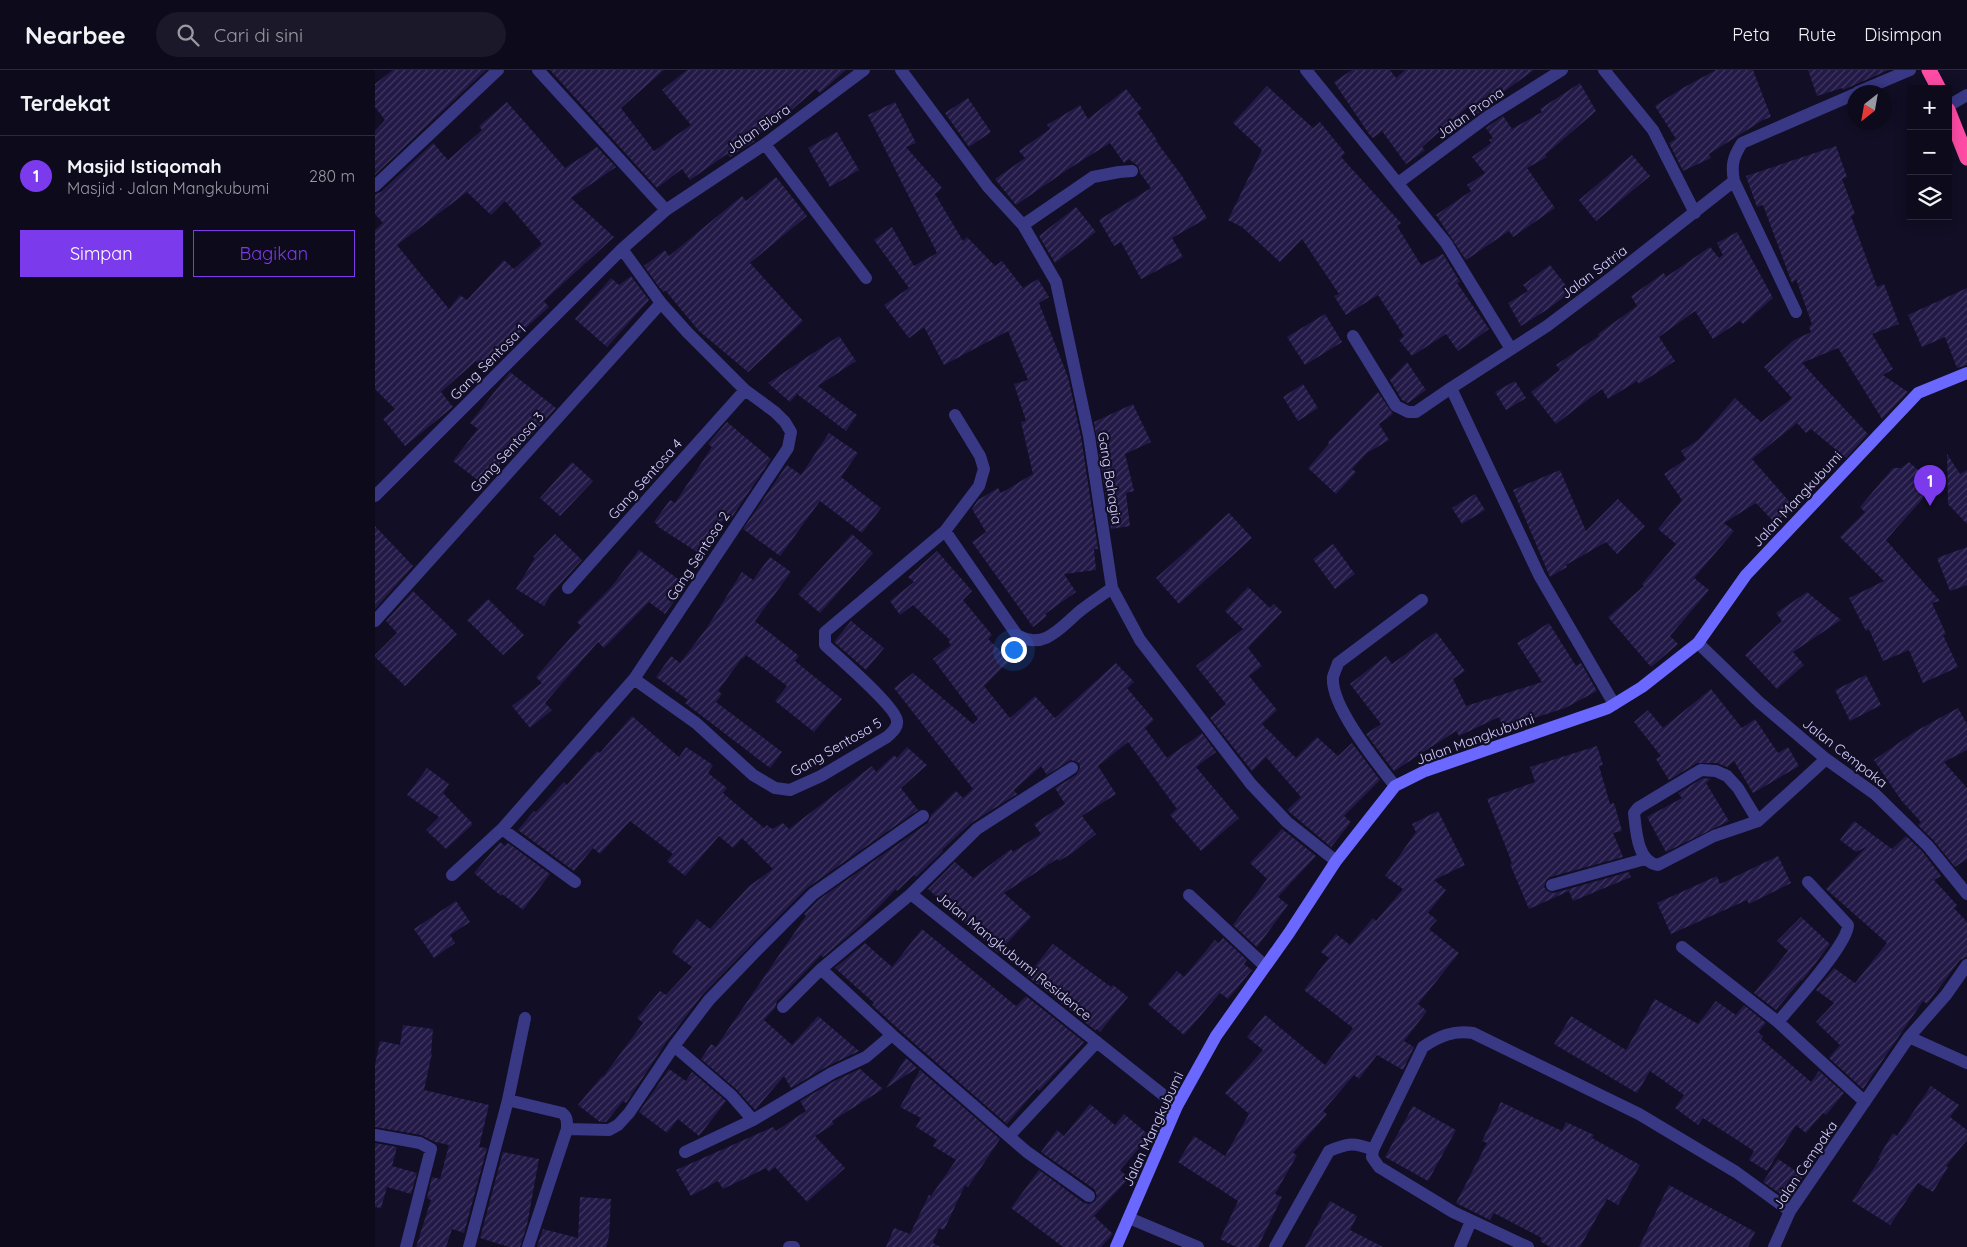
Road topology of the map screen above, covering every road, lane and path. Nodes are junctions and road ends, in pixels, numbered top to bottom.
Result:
1 (497, 70) edge
2 (538, 70) edge
3 (864, 70) edge
4 (901, 70) edge
5 (1306, 70) edge
6 (1562, 70) edge
7 (1604, 70) edge
8 (1910, 70) edge
9 (1929, 70) edge
10 (1875, 85) edge
11 (1937, 85) edge
12 (1967, 95) edge
13 (1847, 97) edge
14 (1952, 104) edge
15 (1952, 120) edge
16 (765, 144) junction
17 (1967, 158) edge
18 (1132, 171) dead end
19 (1734, 181) junction
20 (1398, 183) junction
21 (375, 186) edge
22 (667, 210) junction
23 (1695, 213) junction
24 (1023, 225) junction
25 (622, 249) junction
26 (866, 278) dead end
27 (661, 303) junction
28 (1796, 312) dead end
29 (1353, 336) dead end
30 (1511, 349) junction
31 (1967, 373) edge
32 (1451, 388) junction
33 (745, 390) junction
34 (955, 415) dead end
35 (375, 496) edge
36 (945, 531) junction
37 (568, 588) dead end
38 (1111, 588) junction
39 (1422, 600) dead end
40 (375, 621) edge
41 (1698, 643) junction
42 (634, 679) junction
43 (1614, 704) junction
44 (1826, 759) junction
45 (1072, 768) dead end
46 (1395, 786) junction
47 (923, 816) dead end
48 (1758, 821) junction
49 (502, 828) junction
50 (1645, 859) junction
51 (1336, 861) junction
52 (452, 875) dead end
53 (575, 882) dead end
54 (1809, 882) dead end
55 (1552, 885) dead end
56 (911, 894) junction
57 (1967, 894) edge
58 (1189, 895) dead end
59 (1682, 947) dead end
60 (1967, 965) edge
61 (1265, 966) junction
62 (821, 969) junction
63 (783, 1007) dead end
64 (525, 1018) dead end
65 (1778, 1022) junction
66 (893, 1035) junction
67 (1909, 1037) junction
68 (1097, 1042) junction
69 (674, 1046) junction
70 (1967, 1063) edge
71 (509, 1100) junction
72 (1865, 1102) junction
73 (1177, 1106) junction
74 (753, 1120) junction
75 (567, 1130) junction
76 (375, 1135) edge
77 (1010, 1135) junction
78 (1373, 1150) junction
79 (685, 1152) dead end
80 (1089, 1196) dead end
81 (1790, 1211) junction
82 (1129, 1218) junction
83 (1471, 1221) junction
84 (406, 1247) edge
85 (469, 1247) edge
86 (528, 1247) edge
87 (789, 1247) edge
88 (794, 1247) edge
89 (1116, 1247) edge
90 (1199, 1247) edge
91 (1275, 1247) edge
92 (1460, 1247) edge
93 (1528, 1247) edge
94 (1774, 1247) edge

1 - 21 street
2 - 22 street
3 - 16 street, Jalan Blora
4 - 24 street, Gang Bahagia
5 - 20 street
6 - 20 street, Jalan Prona
7 - 23 street
8 - 10 street
9 - 11 highway
12 - 14 street
13 - 19 street
15 - 17 highway
16 - 22 street, Jalan Blora
16 - 26 street
18 - 24 street
19 - 23 street, Jalan Satria
19 - 28 street
20 - 30 street
22 - 25 street, Jalan Blora
23 - 30 street, Jalan Satria
24 - 38 street, Gang Bahagia
25 - 27 street, Gang Sentosa 2
25 - 35 street, Gang Sentosa 1
27 - 33 street, Gang Sentosa 2
27 - 40 street, Gang Sentosa 3
29 - 32 street, Jalan Satria
30 - 32 street, Jalan Satria
31 - 41 street, Jalan Mangkubumi
32 - 43 street
33 - 37 street, Gang Sentosa 4
33 - 42 street, Gang Sentosa 2
34 - 36 street, Gang Sentosa 5
36 - 38 street
36 - 42 street, Gang Sentosa 5
38 - 51 street, Gang Bahagia
39 - 46 street
41 - 43 street, Jalan Mangkubumi
41 - 44 street, Jalan Cempaka
42 - 49 street, Gang Sentosa 2
43 - 46 street, Jalan Mangkubumi
44 - 48 street
44 - 57 street, Jalan Cempaka
45 - 56 street, Jalan Mangkubumi Residence
46 - 51 street, Jalan Mangkubumi
47 - 69 street
48 - 50 street
48 - 50 street
49 - 52 street, Gang Sentosa 2
49 - 53 street
50 - 55 street
51 - 61 street, Jalan Mangkubumi
54 - 65 street
56 - 62 street, Jalan Mangkubumi Residence
56 - 68 street, Jalan Mangkubumi Residence
58 - 61 street
59 - 65 street
60 - 67 street, Jalan Cempaka
61 - 73 street, Jalan Mangkubumi
62 - 63 street, Jalan Mangkubumi Residence
62 - 66 street
64 - 71 street
65 - 72 street
66 - 74 street
66 - 77 street
67 - 70 street
67 - 72 street, Jalan Cempaka
68 - 73 street, Jalan Mangkubumi Residence
68 - 77 street
69 - 74 street
69 - 75 street
71 - 75 street
71 - 85 street
72 - 81 street, Jalan Cempaka
73 - 82 street, Jalan Mangkubumi
74 - 79 street
75 - 86 street
76 - 84 street
77 - 80 street
78 - 81 street
78 - 83 street
78 - 91 street
81 - 94 street, Jalan Cempaka
82 - 89 street, Jalan Mangkubumi
82 - 90 street
83 - 92 street
83 - 93 street
87 - 88 street

